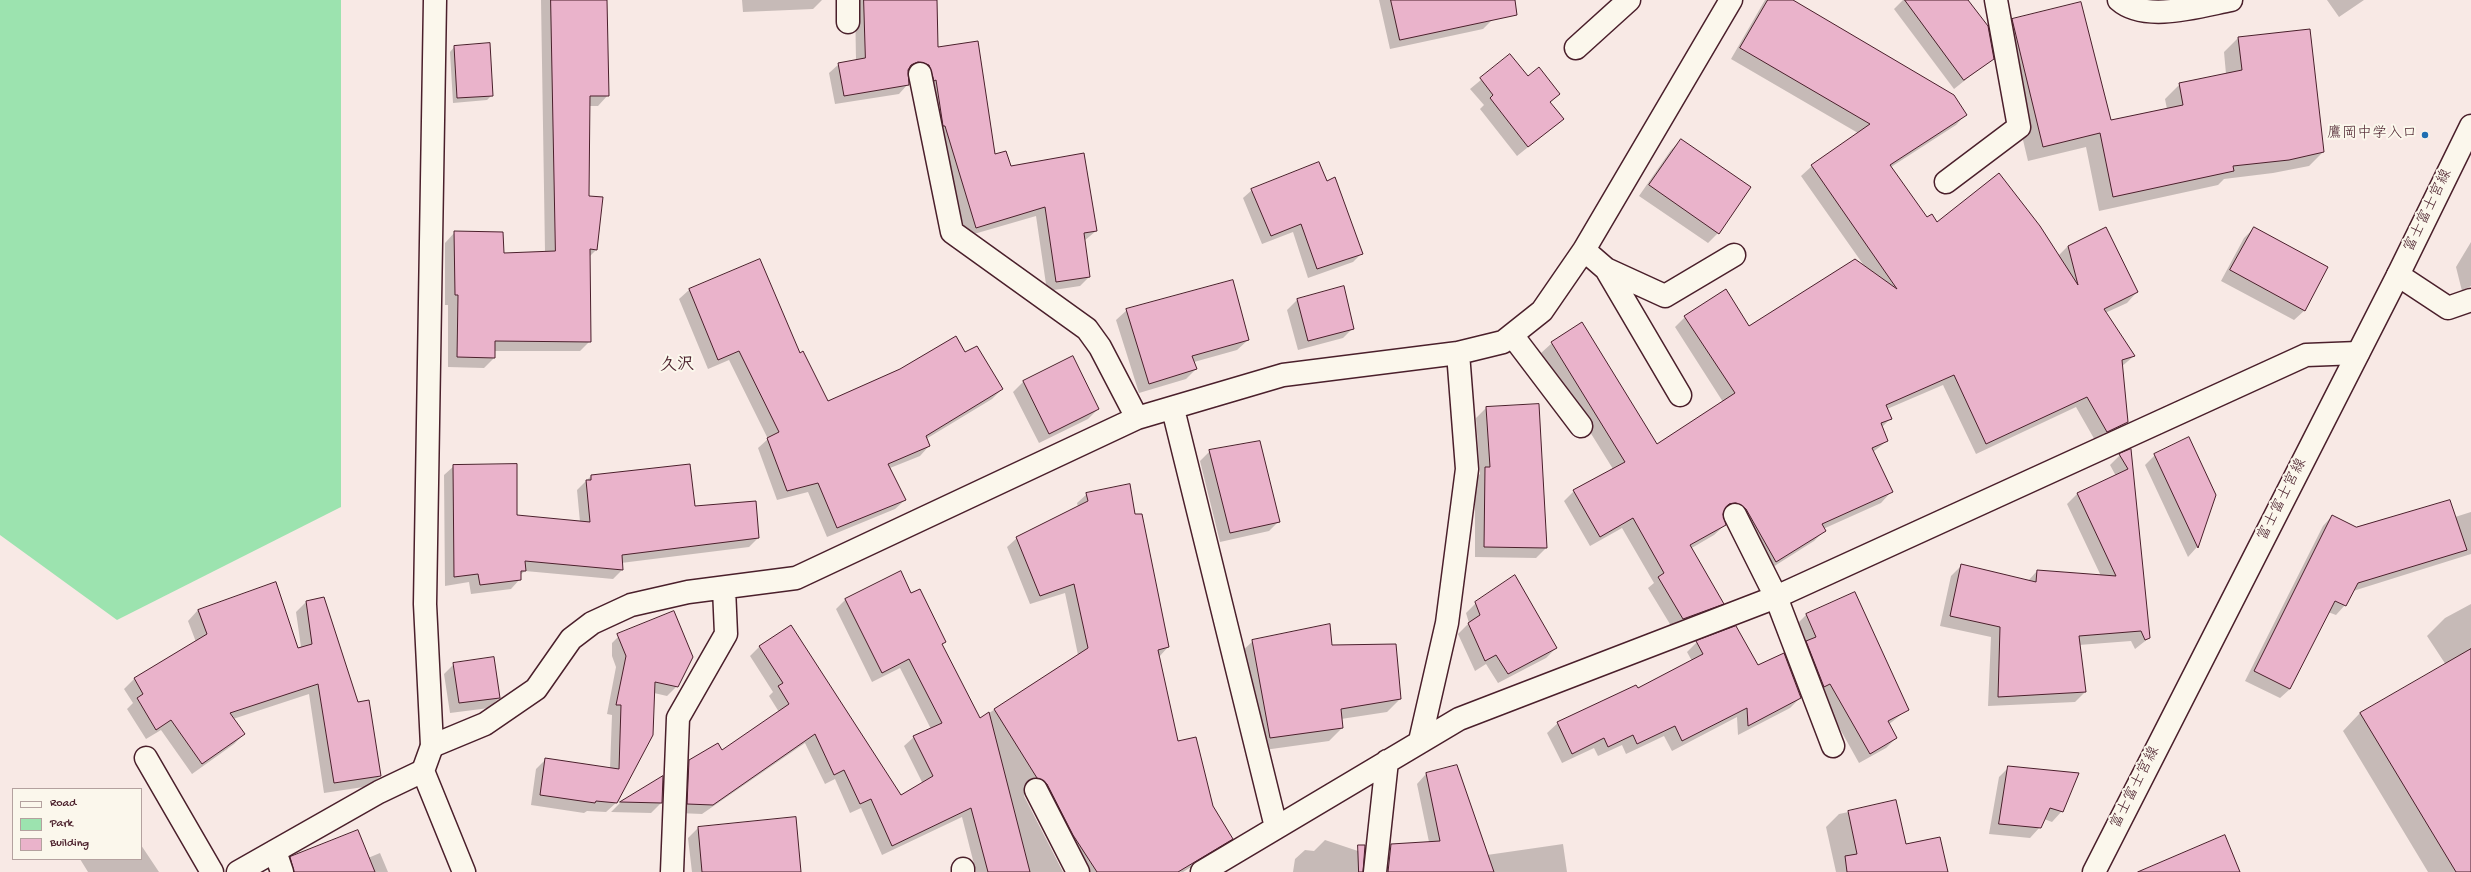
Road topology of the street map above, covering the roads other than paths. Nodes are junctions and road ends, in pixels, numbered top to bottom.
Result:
1 (435, 0) edge
2 (848, 0) edge
3 (1629, 0) edge
4 (1731, 0) edge
5 (1996, 0) edge
6 (2119, 0) edge
7 (2231, 0) edge
8 (848, 22) dead end
9 (1576, 48) dead end
10 (920, 74) dead end
11 (2471, 126) edge
12 (1946, 182) dead end
13 (1584, 250) junction
14 (1734, 255) dead end
15 (1606, 269) junction
16 (2398, 275) junction
17 (2471, 300) edge
18 (1512, 335) junction
19 (1458, 353) junction
20 (2358, 353) junction
21 (1680, 395) dead end
22 (1173, 409) junction
23 (1137, 418) junction
24 (1581, 426) dead end
25 (1735, 515) dead end
26 (724, 588) junction
27 (1776, 597) junction
28 (1420, 741) junction
29 (432, 746) junction
30 (1833, 746) dead end
31 (146, 758) dead end
32 (1387, 761) junction
33 (423, 771) junction
34 (1036, 790) dead end
35 (1276, 827) junction
36 (275, 851) junction
37 (212, 872) edge
38 (238, 872) edge
39 (282, 872) edge
40 (464, 872) edge
41 (672, 872) edge
42 (1078, 872) edge
43 (1202, 872) edge
44 (1375, 872) edge
45 (2094, 872) edge

1 - 29 street
2 - 8 street
3 - 9 street
4 - 13 street
5 - 12 street
6 - 7 street
10 - 23 street
11 - 16 street, 富士富士宮線
13 - 15 street
13 - 18 street
14 - 15 street
15 - 21 street
16 - 17 street
16 - 20 street, 富士富士宮線
18 - 19 street
18 - 24 street
19 - 22 street
19 - 28 street
20 - 27 street
20 - 45 street, 富士富士宮線
22 - 23 street
22 - 35 street
23 - 26 street
25 - 27 street
26 - 29 street
26 - 41 street
27 - 28 street
27 - 30 street
28 - 32 street
29 - 33 street
31 - 37 street
32 - 35 street
32 - 44 street
33 - 36 street
33 - 40 street
34 - 42 street
35 - 43 street
36 - 38 street
36 - 39 street

